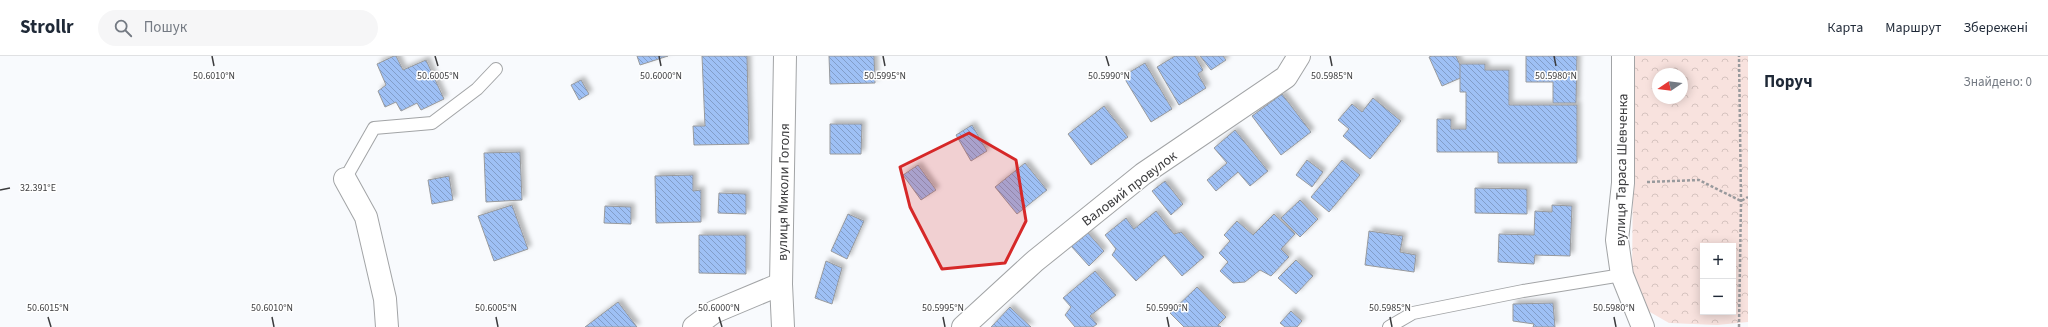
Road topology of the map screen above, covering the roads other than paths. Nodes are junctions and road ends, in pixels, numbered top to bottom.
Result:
1 (785, 56) edge
2 (1299, 56) edge
3 (1623, 56) edge
4 (496, 69) dead end
5 (345, 179) joint
6 (1622, 275) junction
7 (781, 284) junction
8 (387, 327) edge
9 (694, 327) edge
10 (783, 327) edge
11 (963, 327) edge
12 (1389, 327) edge
13 (1643, 327) edge

1 - 7 street, вулиця Миколи Гоголя
2 - 11 street, Валовий провулок
3 - 6 street, вулиця Тараса Шевченка
4 - 5 lane
5 - 8 street
6 - 12 lane
6 - 13 street, вулиця Тараса Шевченка
7 - 9 street
7 - 10 street, вулиця Миколи Гоголя

